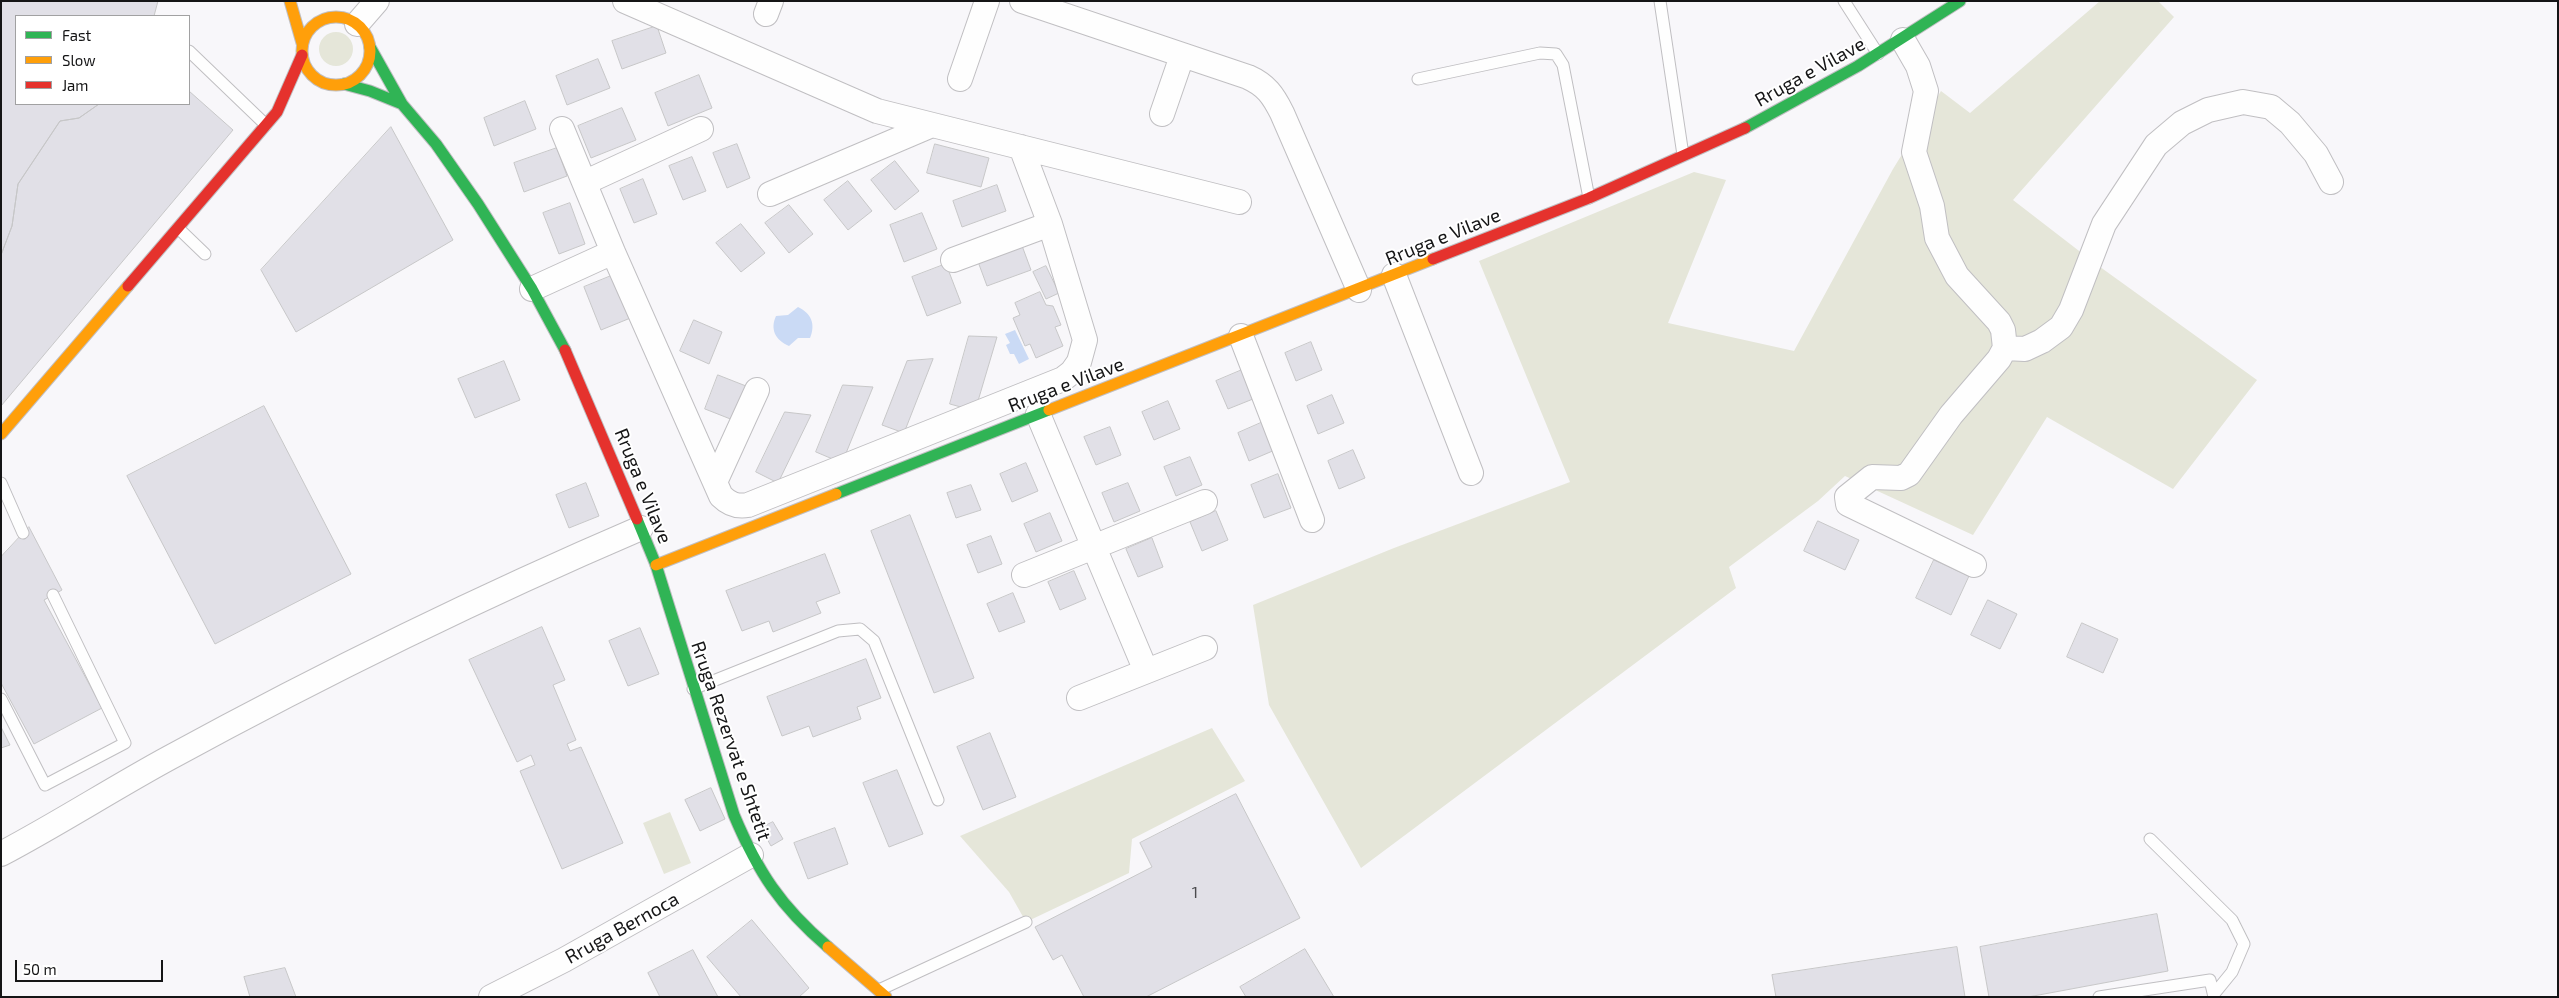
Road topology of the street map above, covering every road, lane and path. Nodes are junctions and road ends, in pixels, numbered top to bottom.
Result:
1 (290, 1) edge
2 (377, 1) edge
3 (625, 1) edge
4 (987, 1) edge
5 (1022, 1) edge
6 (1660, 1) edge
7 (1844, 1) edge
8 (1960, 1) edge
9 (323, 6) dead end
10 (349, 20) junction
11 (1903, 40) junction
12 (302, 43) junction
13 (370, 47) junction
14 (190, 52) edge
15 (1878, 54) junction
16 (302, 55) junction
17 (1182, 56) junction
18 (960, 79) dead end
19 (1418, 79) dead end
20 (338, 84) junction
21 (315, 93) dead end
22 (293, 104) dead end
23 (402, 104) junction
24 (277, 112) junction
25 (1162, 114) dead end
26 (266, 125) junction
27 (932, 125) junction
28 (562, 129) dead end
29 (701, 129) dead end
30 (1021, 147) junction
31 (1682, 155) junction
32 (586, 182) junction
33 (2331, 182) dead end
34 (770, 194) dead end
35 (1589, 198) junction
36 (1239, 202) dead end
37 (1050, 224) junction
38 (176, 227) junction
39 (613, 252) junction
40 (204, 254) dead end
41 (953, 260) dead end
42 (1394, 275) junction
43 (532, 289) junction
44 (1359, 290) junction
45 (1241, 336) junction
46 (2005, 348) junction
47 (1079, 362) junction
48 (757, 390) dead end
49 (1098, 392) junction
50 (1038, 414) junction
51 (1, 434) edge
52 (1471, 473) dead end
53 (715, 482) junction
54 (1, 483) edge
55 (1205, 502) dead end
56 (1312, 520) dead end
57 (641, 528) junction
58 (23, 533) dead end
59 (1095, 547) junction
60 (656, 565) junction
61 (1974, 565) dead end
62 (1024, 575) dead end
63 (53, 595) dead end
64 (1205, 648) dead end
65 (1146, 671) junction
66 (693, 689) junction
67 (1, 698) edge
68 (1079, 698) dead end
69 (938, 800) dead end
70 (2150, 839) dead end
71 (1, 854) edge
72 (751, 855) junction
73 (1026, 922) dead end
74 (882, 994) edge
75 (2214, 995) edge
76 (491, 997) edge
77 (2099, 997) edge

1 - 12 street
2 - 10 street
3 - 27 street
4 - 18 street
5 - 17 street
6 - 31 lane
7 - 15 lane
8 - 11 street, Rruga e Vilave
9 - 10 street
10 - 12 street
10 - 13 street
11 - 15 street, Rruga e Vilave
11 - 46 street
12 - 16 street
13 - 20 street
13 - 23 street, Rruga e Vilave
14 - 26 lane
15 - 31 street, Rruga e Vilave
16 - 20 street
16 - 24 street
17 - 25 street
17 - 44 street
19 - 35 lane
20 - 21 street
20 - 23 street, Rruga e Vilave
22 - 24 street
23 - 43 street, Rruga e Vilave
24 - 26 street
26 - 38 street
27 - 30 street
27 - 34 street
28 - 32 street
29 - 32 street
30 - 36 street
30 - 37 street
31 - 35 street, Rruga e Vilave
32 - 39 street
33 - 46 street
35 - 42 street, Rruga e Vilave
37 - 41 street
37 - 47 street
38 - 40 lane
38 - 51 street
39 - 43 street
39 - 53 street
42 - 44 street, Rruga e Vilave
42 - 52 street
43 - 57 street, Rruga e Vilave
44 - 45 street, Rruga e Vilave
45 - 49 street, Rruga e Vilave
45 - 56 street
46 - 61 street
47 - 49 street
47 - 53 street
48 - 53 street
49 - 50 street, Rruga e Vilave
50 - 59 street
50 - 60 street, Rruga e Vilave
54 - 58 lane
55 - 59 street
57 - 60 street, Rruga e Vilave
57 - 71 street
59 - 62 street
59 - 65 street
60 - 66 street, Rruga Rezervat e Shtetit
63 - 67 lane
64 - 65 street
65 - 68 street
66 - 69 lane
66 - 72 street, Rruga Rezervat e Shtetit
70 - 75 lane
72 - 74 street, Rruga Rezervat e Shtetit
72 - 76 street, Rruga Bernoca
73 - 74 lane
75 - 77 lane

